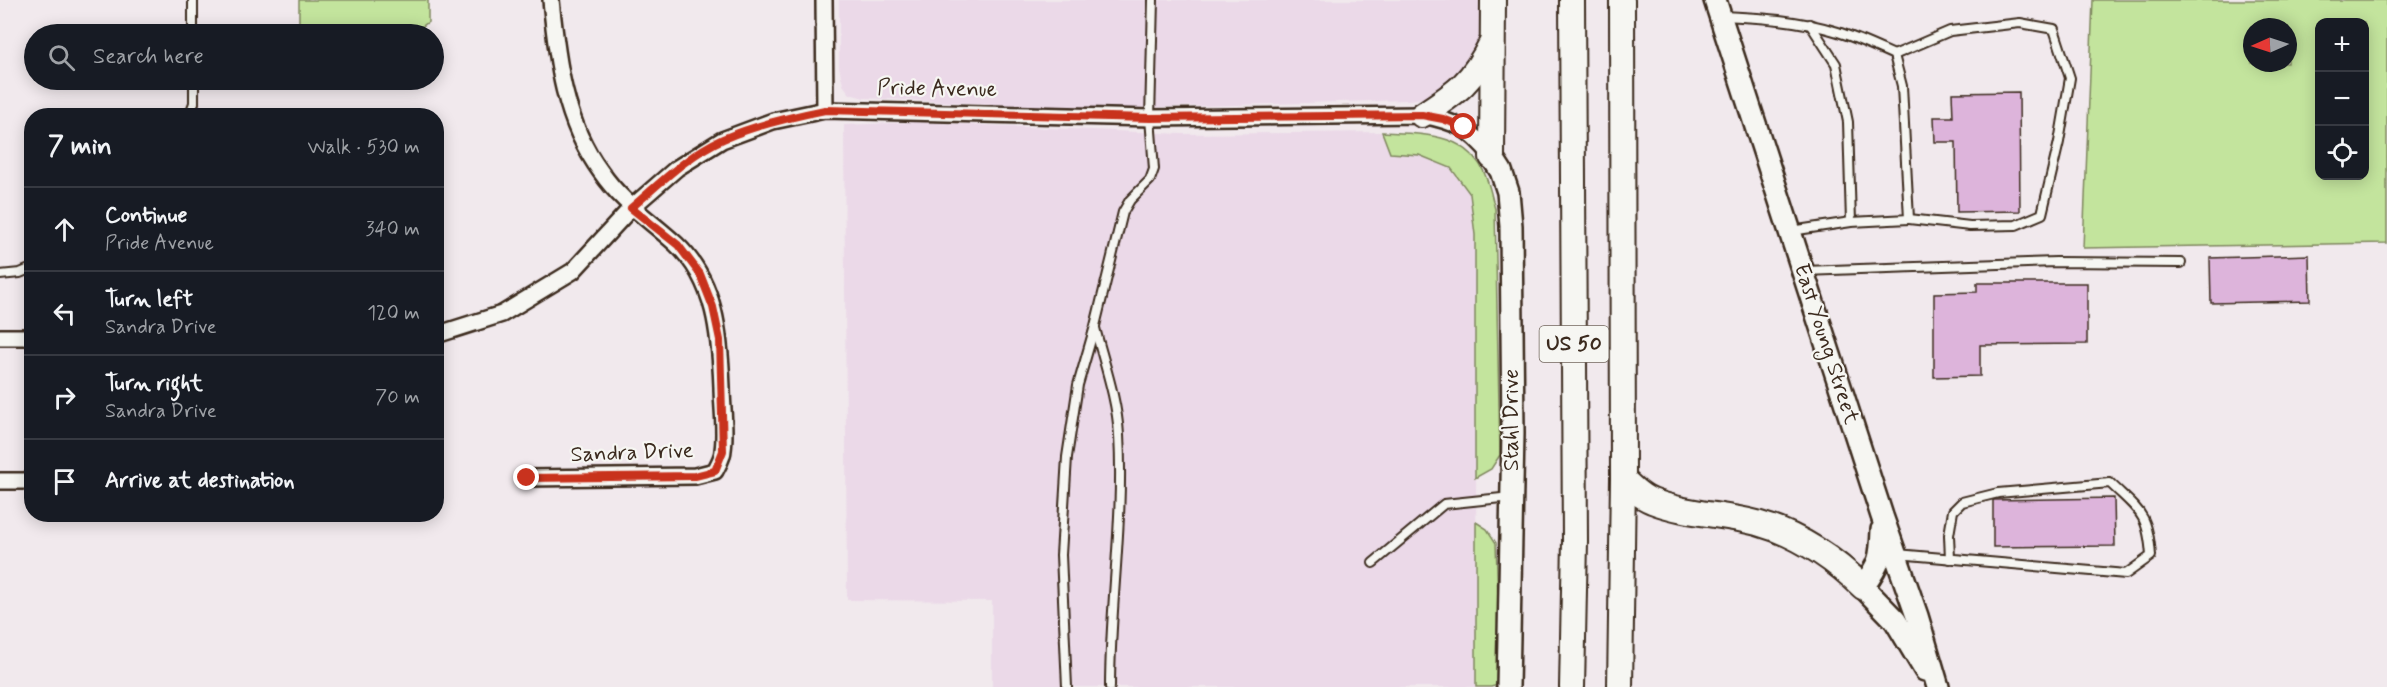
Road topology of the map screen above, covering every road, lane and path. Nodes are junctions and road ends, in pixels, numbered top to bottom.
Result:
1 (193, 0) edge
2 (551, 0) edge
3 (824, 0) edge
4 (1153, 0) edge
5 (1493, 0) edge
6 (1572, 0) edge
7 (1622, 0) edge
8 (1718, 8) edge
9 (194, 24) edge
10 (1810, 24) junction
11 (1493, 40) junction
12 (1894, 55) junction
13 (194, 90) edge
14 (192, 108) edge
15 (825, 110) junction
16 (1422, 115) junction
17 (1150, 118) junction
18 (1492, 157) junction
19 (631, 208) junction
20 (1909, 219) junction
21 (1851, 222) junction
22 (1789, 231) junction
23 (2181, 263) dead end
24 (24, 271) edge
25 (1803, 272) junction
26 (0, 275) edge
27 (1095, 327) junction
28 (444, 332) edge
29 (0, 337) edge
30 (24, 337) edge
31 (527, 478) dead end
32 (1623, 479) junction
33 (0, 481) edge
34 (24, 481) edge
35 (1512, 497) junction
36 (1882, 516) junction
37 (1895, 554) junction
38 (1950, 559) junction
39 (1373, 563) dead end
40 (1863, 587) junction
41 (1067, 687) edge
42 (1110, 687) edge
43 (1508, 687) edge
44 (1572, 687) edge
45 (1620, 687) edge
46 (1932, 687) edge
47 (1938, 687) edge

1 - 9 lane
2 - 19 street, Sandra Drive
3 - 15 street
4 - 17 lane
5 - 11 highway
6 - 44 highway, US 50
7 - 32 highway, US 50
8 - 10 lane
8 - 22 main road, East Young Street
10 - 12 lane
10 - 21 lane
11 - 16 highway
11 - 18 highway
12 - 20 lane
12 - 20 lane
13 - 14 lane
15 - 17 street, Pride Avenue
15 - 19 street, Pride Avenue
16 - 17 street, Pride Avenue
16 - 18 street, Pride Avenue
17 - 27 lane
18 - 35 main road, Stahl Drive
19 - 28 street, Pride Avenue
19 - 31 street, Sandra Drive
20 - 21 lane
21 - 22 lane
22 - 25 main road, East Young Street
23 - 25 lane
24 - 26 lane
25 - 36 main road, East Young Street
27 - 41 lane
27 - 42 lane
29 - 30 street
32 - 40 highway
32 - 45 highway, US 50
33 - 34 street
35 - 39 lane
35 - 43 main road, Stahl Drive
36 - 37 main road, East Young Street
36 - 40 main road
37 - 38 lane
37 - 47 main road, East Young Street
38 - 38 lane
40 - 46 main road

